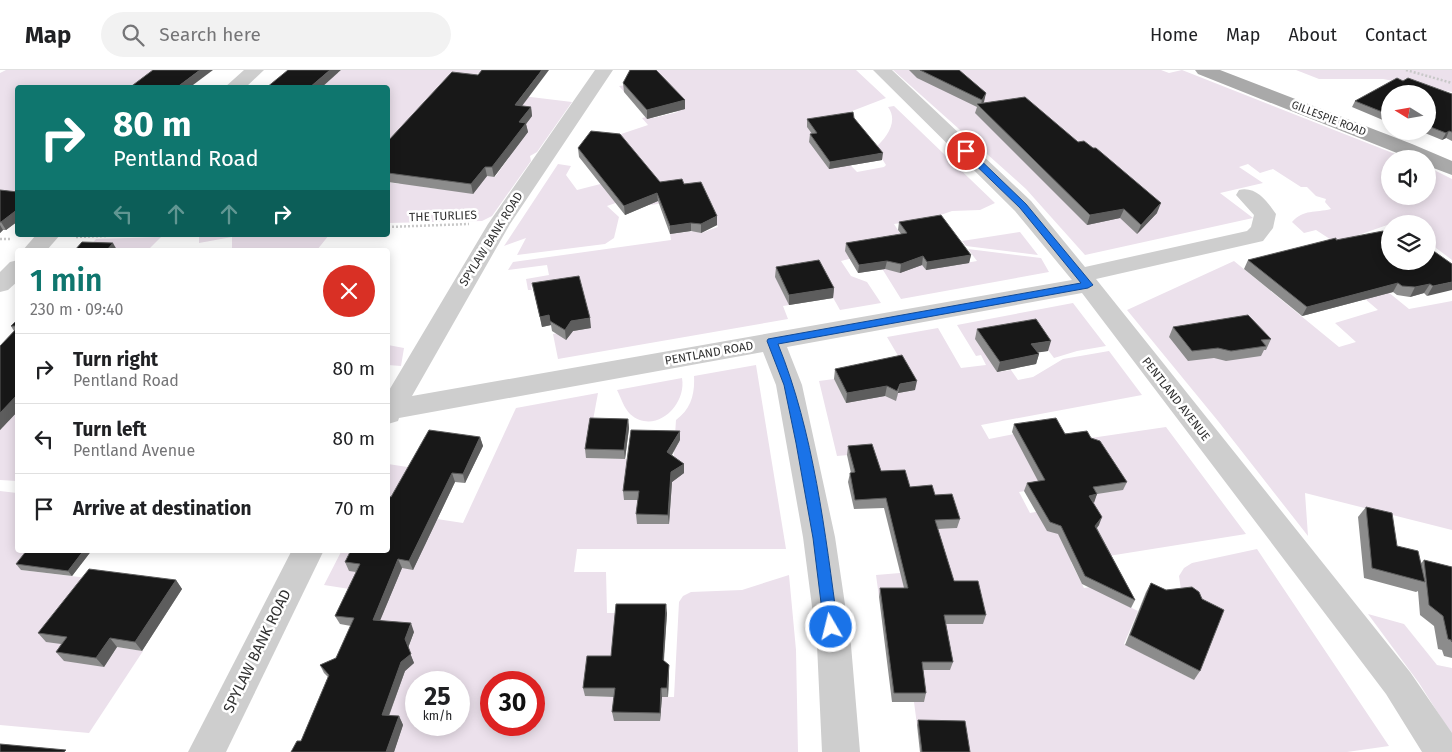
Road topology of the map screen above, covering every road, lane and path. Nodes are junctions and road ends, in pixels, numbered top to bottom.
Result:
1 (256, 70) edge
2 (604, 70) edge
3 (882, 70) edge
4 (1204, 70) edge
5 (1406, 70) edge
6 (1452, 83) edge
7 (236, 85) edge
8 (1452, 169) edge
9 (1247, 195) dead end
10 (500, 224) junction
11 (390, 227) edge
12 (47, 237) edge
13 (36, 248) edge
14 (15, 270) edge
15 (1084, 280) junction
16 (0, 285) edge
17 (0, 291) edge
18 (15, 292) edge
19 (772, 341) junction
20 (390, 410) edge
21 (390, 412) edge
22 (306, 553) edge
23 (207, 752) edge
24 (841, 752) edge
25 (1442, 752) edge

1 - 7 street
2 - 10 street, SPYLAW BANK ROAD
3 - 15 street, PENTLAND AVENUE
4 - 8 main road, GILLESPIE ROAD
5 - 6 path
9 - 15 street, PENTLAND ROAD
10 - 11 path, THE TURLIES
10 - 20 street, SPYLAW BANK ROAD
12 - 13 street
14 - 16 street
15 - 19 street, PENTLAND ROAD
15 - 25 street, PENTLAND AVENUE
17 - 18 street
19 - 21 street, PENTLAND ROAD
19 - 24 street
22 - 23 street, SPYLAW BANK ROAD

